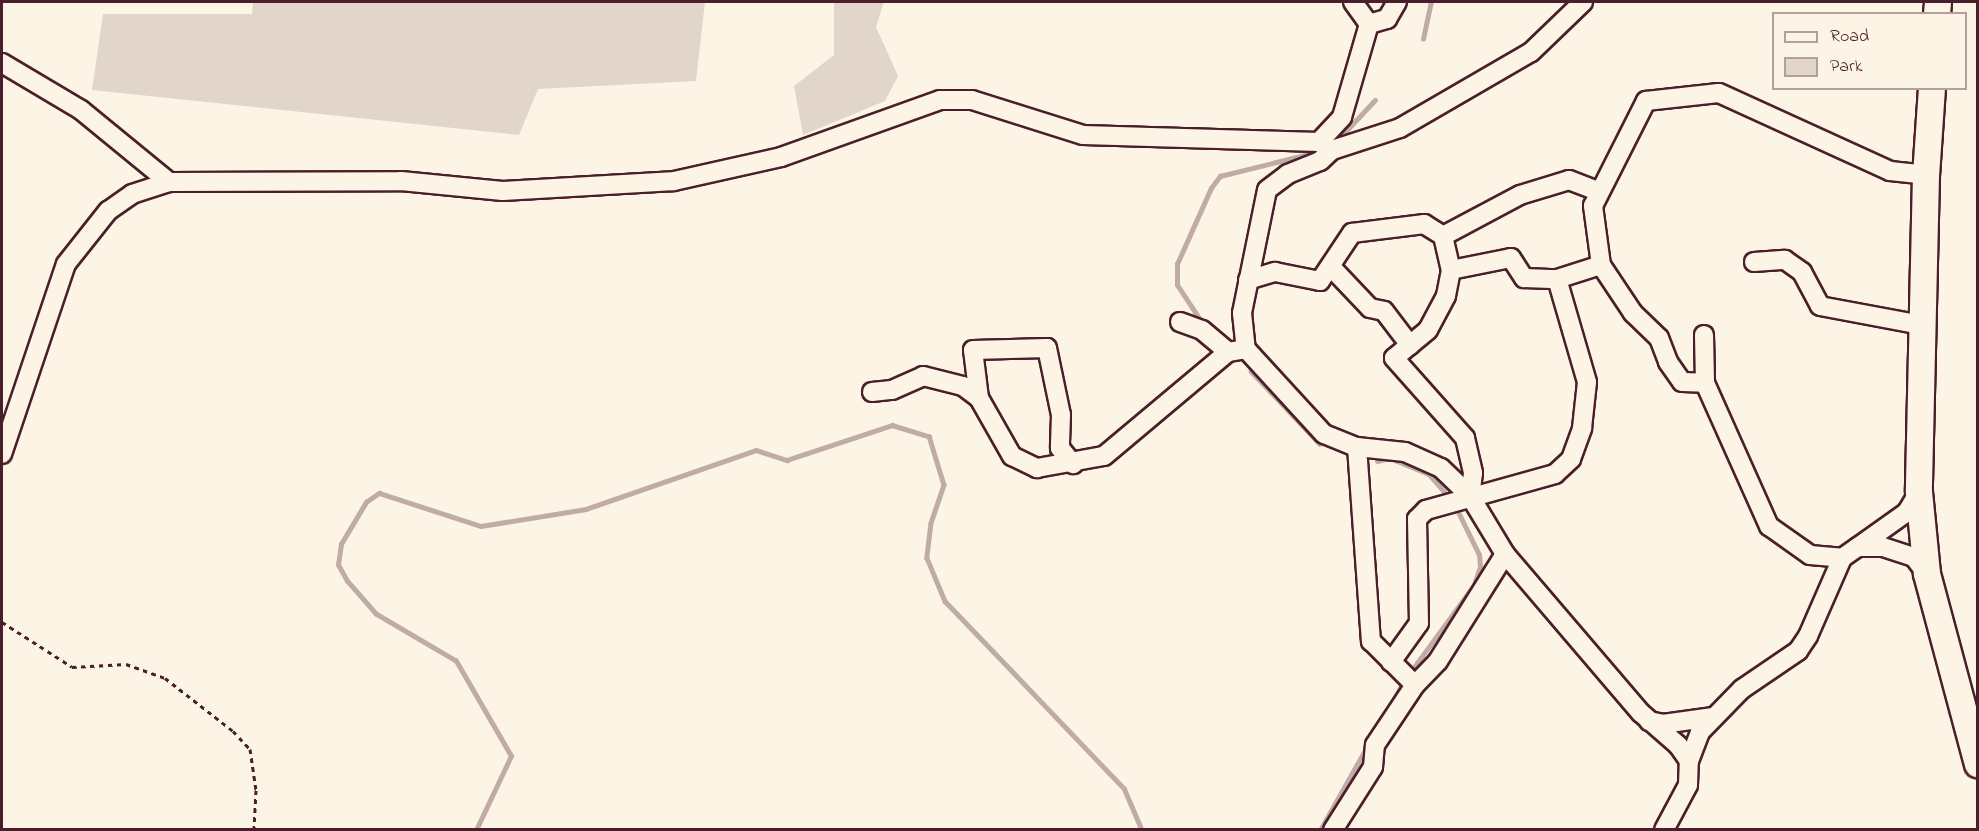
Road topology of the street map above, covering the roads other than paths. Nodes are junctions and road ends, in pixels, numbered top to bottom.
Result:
1 (1353, 2) edge
2 (1397, 2) edge
3 (1583, 2) edge
4 (1369, 24) junction
5 (2, 63) edge
6 (1932, 90) edge
7 (1325, 146) junction
8 (1926, 175) junction
9 (169, 182) junction
10 (1598, 191) junction
11 (1443, 236) junction
12 (1754, 262) dead end
13 (1600, 265) junction
14 (1332, 268) junction
15 (1451, 270) junction
16 (1557, 279) junction
17 (1248, 280) junction
18 (1180, 322) dead end
19 (1922, 325) junction
20 (1704, 335) dead end
21 (1410, 345) junction
22 (1246, 349) junction
23 (1228, 352) junction
24 (1705, 383) junction
25 (872, 392) dead end
26 (979, 398) junction
27 (1357, 447) junction
28 (2, 454) edge
29 (1073, 464) junction
30 (1919, 492) junction
31 (1459, 501) junction
32 (1858, 547) junction
33 (1505, 554) junction
34 (1842, 558) junction
35 (1927, 574) junction
36 (1404, 675) junction
37 (1712, 717) junction
38 (1648, 720) junction
39 (1689, 761) junction
40 (1977, 764) edge
41 (1333, 830) edge
42 (1664, 830) edge

1 - 4 street
2 - 4 street
3 - 7 street
4 - 7 street
5 - 9 street
6 - 8 main road
7 - 9 street
7 - 17 street
8 - 10 street
8 - 19 main road
9 - 28 street
10 - 11 street
10 - 13 street
11 - 14 street
11 - 15 street
12 - 19 street
13 - 16 street
13 - 24 street
14 - 17 street
14 - 21 street
15 - 16 street
15 - 21 street
16 - 31 street
17 - 22 street
18 - 23 street
19 - 30 main road
20 - 24 street
21 - 31 street
22 - 23 street
22 - 27 street
23 - 29 street
24 - 34 street
25 - 26 street
26 - 29 street
26 - 29 street
27 - 31 street
27 - 36 street
30 - 32 street
30 - 35 main road
31 - 33 street
31 - 36 street
32 - 34 street
32 - 35 street
33 - 36 street
33 - 38 street
34 - 37 street
35 - 40 main road
36 - 41 street
37 - 38 street
37 - 39 street
38 - 39 street
39 - 42 street

